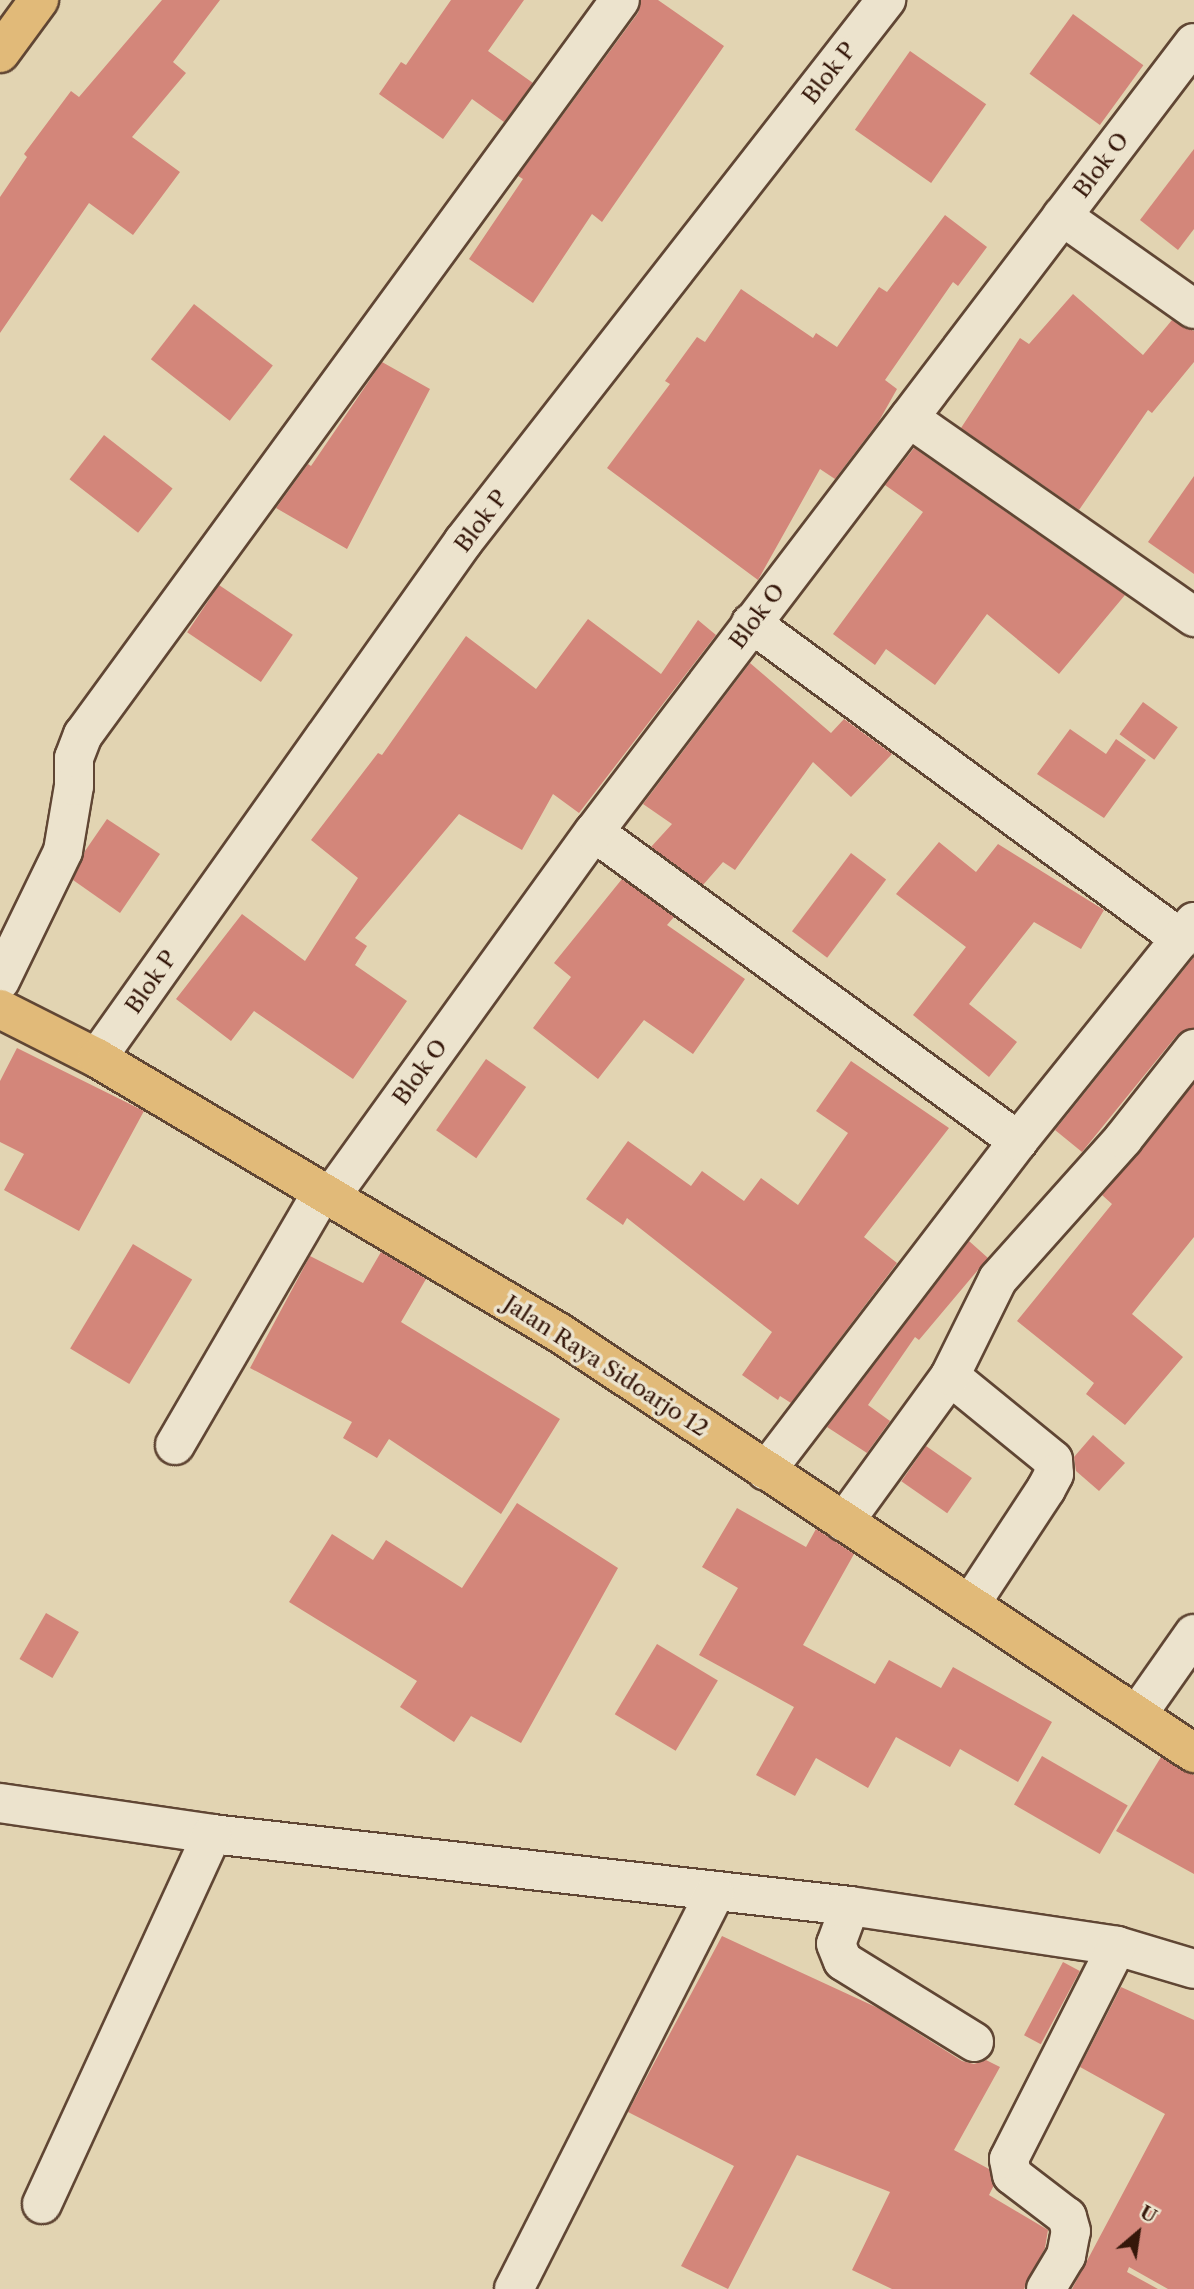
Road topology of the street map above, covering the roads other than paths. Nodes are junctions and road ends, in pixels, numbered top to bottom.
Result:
1 (39, 0) edge
2 (620, 0) edge
3 (886, 0) edge
4 (1194, 43) edge
5 (0, 52) edge
6 (1062, 216) junction
7 (1194, 309) edge
8 (909, 418) junction
9 (1194, 617) edge
10 (751, 623) junction
11 (594, 832) junction
12 (1187, 931) edge
13 (0, 981) edge
14 (0, 1009) edge
15 (1194, 1049) edge
16 (97, 1058) junction
17 (1018, 1141) junction
18 (326, 1194) junction
19 (950, 1376) junction
20 (175, 1445) dead end
21 (766, 1471) junction
22 (844, 1522) junction
23 (971, 1602) junction
24 (1194, 1634) edge
25 (1137, 1715) junction
26 (1194, 1754) edge
27 (0, 1803) edge
28 (212, 1834) junction
29 (714, 1894) junction
30 (850, 1906) junction
31 (1117, 1946) junction
32 (1194, 1969) edge
33 (974, 2042) dead end
34 (42, 2204) dead end
35 (514, 2289) edge
36 (1046, 2289) edge

1 - 5 main road
2 - 13 street
3 - 16 street, Blok P
4 - 6 street, Blok O
6 - 7 street
6 - 8 street, Blok O
8 - 9 street
8 - 10 street, Blok O
10 - 11 street, Blok O
10 - 12 street
11 - 17 street
11 - 18 street, Blok O
12 - 17 street
14 - 16 main road, Jalan Raya Sidoarjo 12
15 - 19 street
16 - 18 main road, Jalan Raya Sidoarjo 12
17 - 21 street
18 - 20 street, Blok O
18 - 21 main road, Jalan Raya Sidoarjo 12
19 - 22 street
19 - 23 street
21 - 22 main road, Jalan Raya Sidoarjo 12
22 - 23 main road, Jalan Raya Sidoarjo 12
23 - 25 main road, Jalan Raya Sidoarjo 12
24 - 25 street
25 - 26 main road, Jalan Raya Sidoarjo 12
27 - 28 street
28 - 29 street
28 - 34 street
29 - 30 street
29 - 35 street
30 - 31 street
30 - 33 street
31 - 32 street
31 - 36 street

